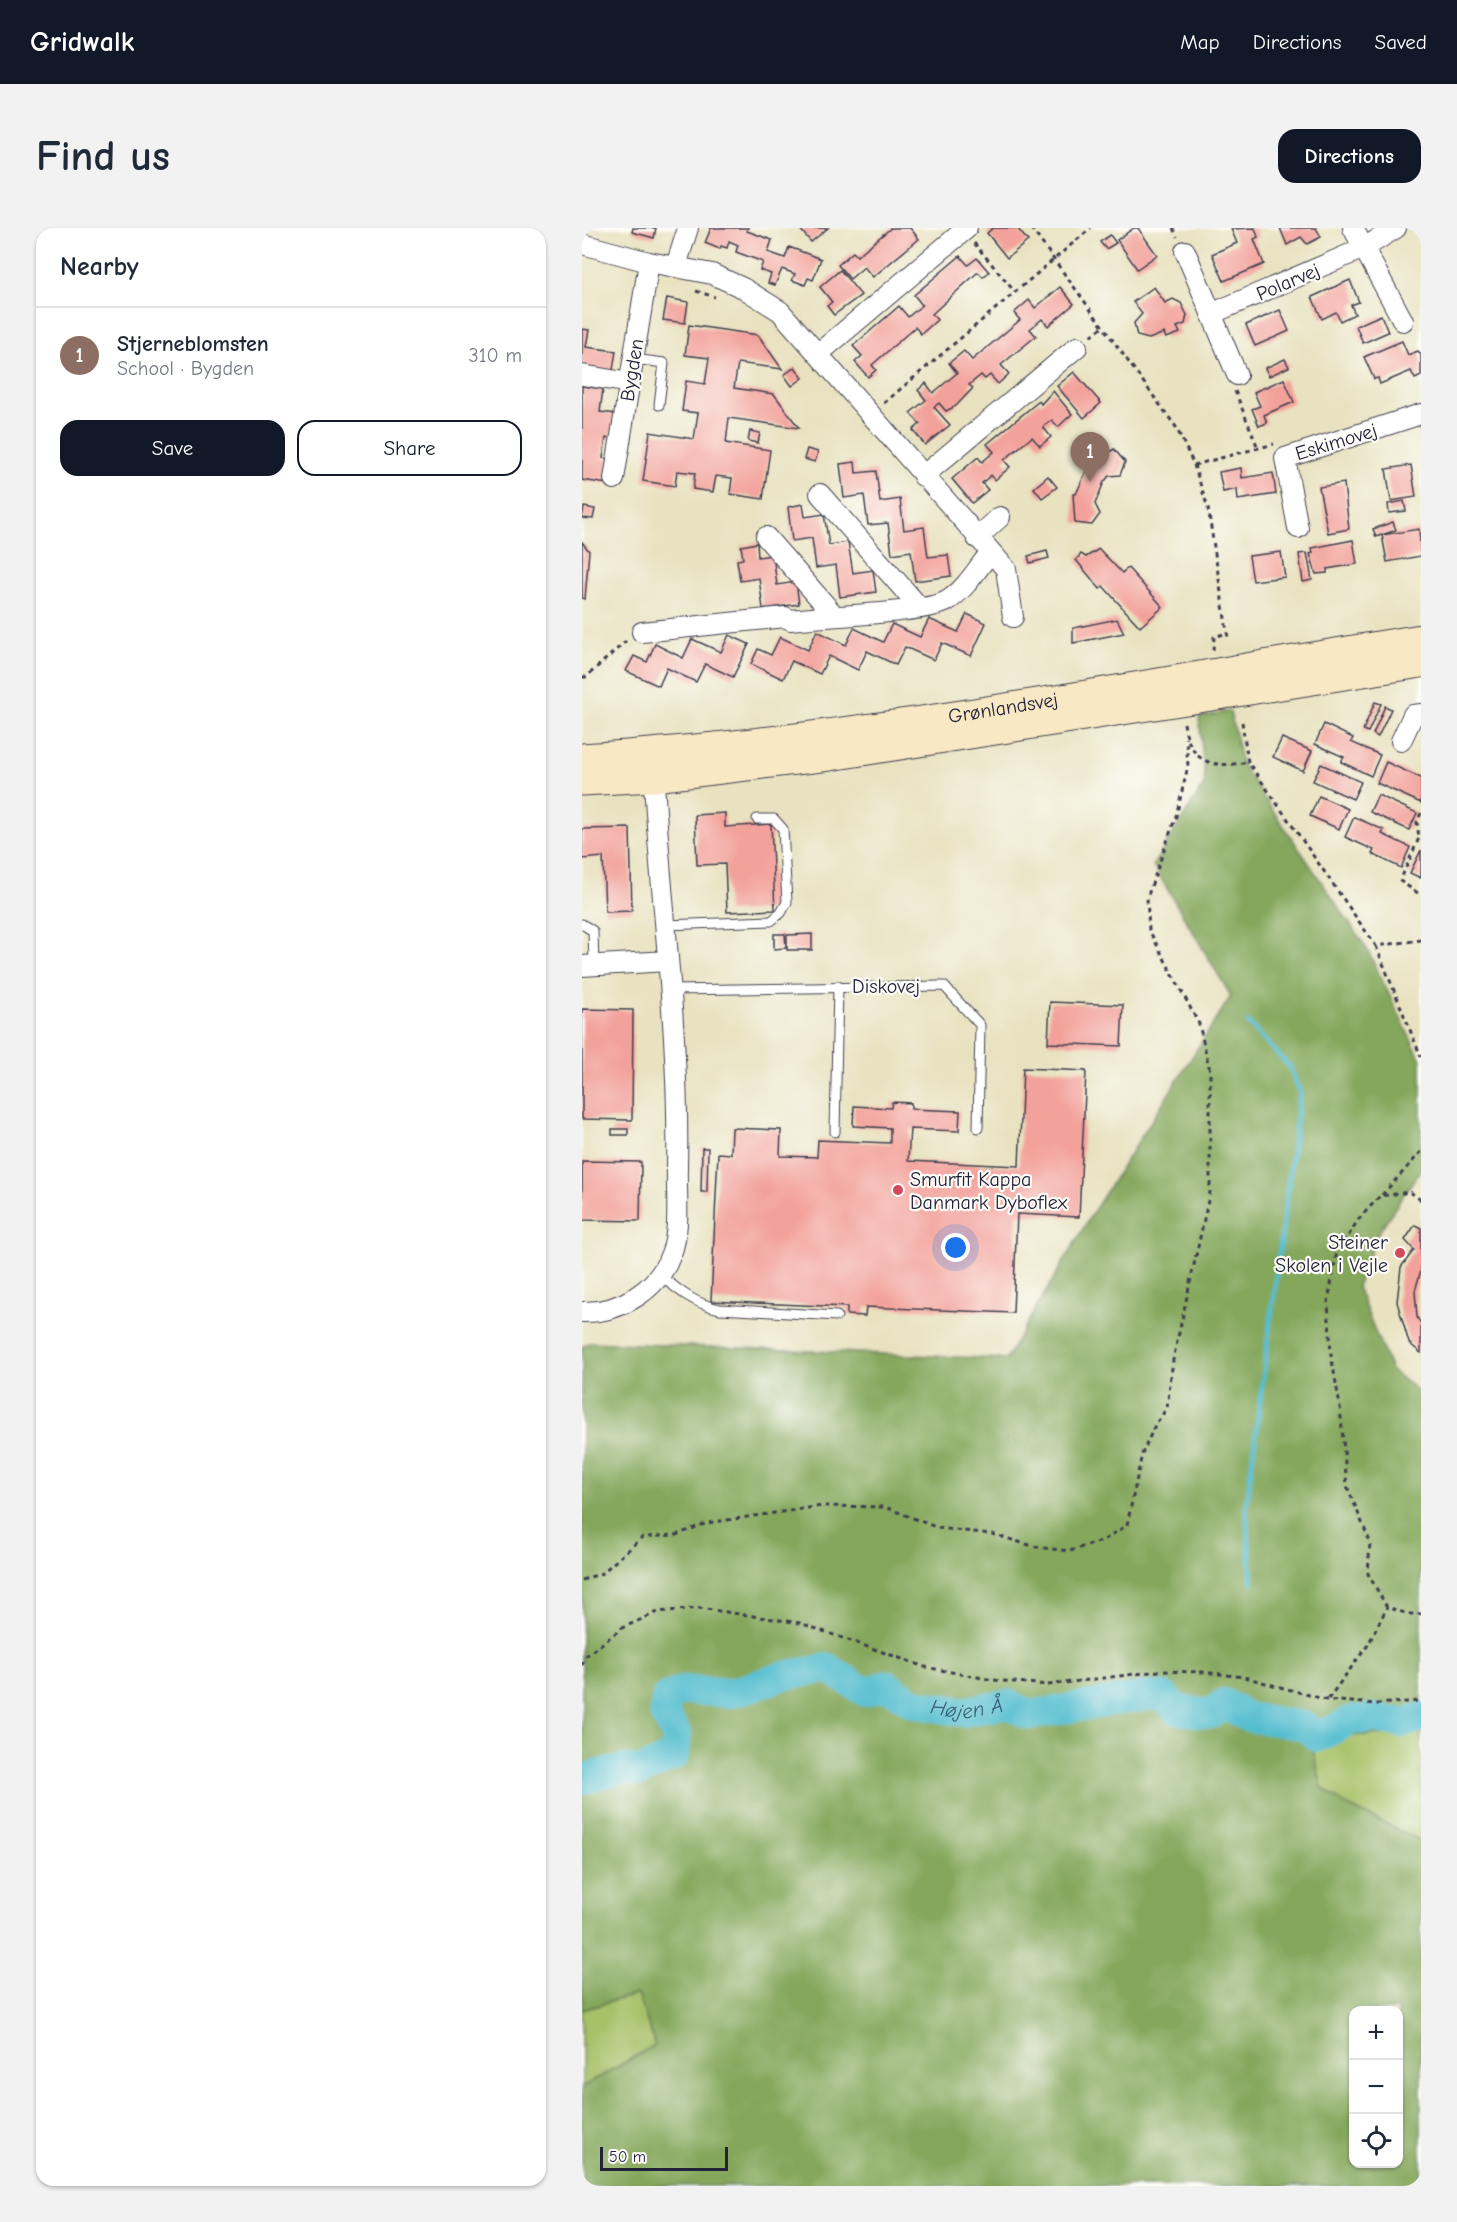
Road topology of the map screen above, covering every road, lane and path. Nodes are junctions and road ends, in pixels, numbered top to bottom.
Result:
1 (688, 228) edge
2 (1031, 228) edge
3 (1091, 228) edge
4 (1353, 228) edge
5 (1396, 228) edge
6 (965, 229) edge
7 (582, 244) edge
8 (1364, 248) junction
9 (1185, 251) dead end
10 (1055, 258) junction
11 (649, 262) junction
12 (676, 266) junction
13 (688, 289) dead end
14 (1015, 292) junction
15 (719, 298) dead end
16 (1211, 314) junction
17 (1403, 321) dead end
18 (1077, 347) dead end
19 (819, 352) junction
20 (634, 359) junction
21 (582, 375) edge
22 (1238, 375) joint
23 (630, 383) junction
24 (659, 405) dead end
25 (871, 414) junction
26 (1421, 414) edge
27 (1258, 448) dead end
28 (923, 476) junction
29 (615, 479) dead end
30 (820, 494) dead end
31 (1000, 517) dead end
32 (1298, 528) dead end
33 (766, 537) dead end
34 (984, 545) junction
35 (920, 608) junction
36 (834, 615) junction
37 (1013, 617) dead end
38 (642, 632) joint
39 (1227, 633) junction
40 (1228, 638) dead end
41 (1421, 638) edge
42 (1421, 664) edge
43 (1217, 670) junction
44 (582, 677) edge
45 (1421, 714) edge
46 (1184, 721) dead end
47 (1242, 722) dead end
48 (1186, 738) junction
49 (1401, 741) dead end
50 (582, 757) edge
51 (1248, 762) junction
52 (653, 766) junction
53 (582, 783) edge
54 (1421, 813) edge
55 (757, 819) dead end
56 (1421, 895) edge
57 (582, 924) edge
58 (666, 925) junction
59 (1421, 940) edge
60 (1376, 946) junction
61 (668, 961) junction
62 (588, 966) edge
63 (838, 986) junction
64 (671, 990) junction
65 (1421, 1057) edge
66 (978, 1128) dead end
67 (836, 1132) dead end
68 (1421, 1152) edge
69 (1380, 1196) junction
70 (1421, 1200) edge
71 (660, 1275) junction
72 (582, 1312) edge
73 (837, 1316) dead end
74 (582, 1580) edge
75 (1387, 1607) junction
76 (1421, 1614) edge
77 (582, 1665) edge
78 (1327, 1700) junction
79 (1421, 1701) edge

1 - 12 street
2 - 10 path
3 - 10 path
4 - 8 street
5 - 8 street, Polarvej
6 - 14 path
6 - 19 street
7 - 11 street
8 - 16 street, Polarvej
8 - 17 street
9 - 16 street
10 - 14 path
10 - 39 path
11 - 12 street
11 - 20 street, Bygden
12 - 19 street
13 - 15 path
14 - 25 path
16 - 22 street
18 - 28 street
19 - 25 street
20 - 23 street, Bygden
20 - 24 lane
21 - 23 street
22 - 27 path
23 - 29 street, Bygden
25 - 28 street
26 - 32 street, Eskimovej
28 - 34 street
30 - 35 street
31 - 34 street
33 - 36 street
34 - 35 street
34 - 37 street
35 - 36 street
36 - 38 street
38 - 44 path
39 - 40 path
39 - 43 path
41 - 43 street, Grønlandsvej
42 - 52 street, Grønlandsvej
43 - 52 street, Grønlandsvej
45 - 49 street
46 - 48 path
47 - 51 path
48 - 51 path
48 - 74 path
50 - 52 street, Grønlandsvej
51 - 60 path
52 - 53 street, Grønlandsvej
52 - 58 street
54 - 56 path
55 - 58 lane
57 - 62 lane
58 - 61 street
59 - 60 path
60 - 65 path
61 - 62 street
61 - 64 street
63 - 64 lane, Diskovej
63 - 66 lane, Diskovej
63 - 67 lane
64 - 71 street
68 - 69 path
69 - 70 path
69 - 75 path
71 - 72 street
71 - 73 lane
75 - 76 path
75 - 78 path
77 - 78 path
78 - 79 path

